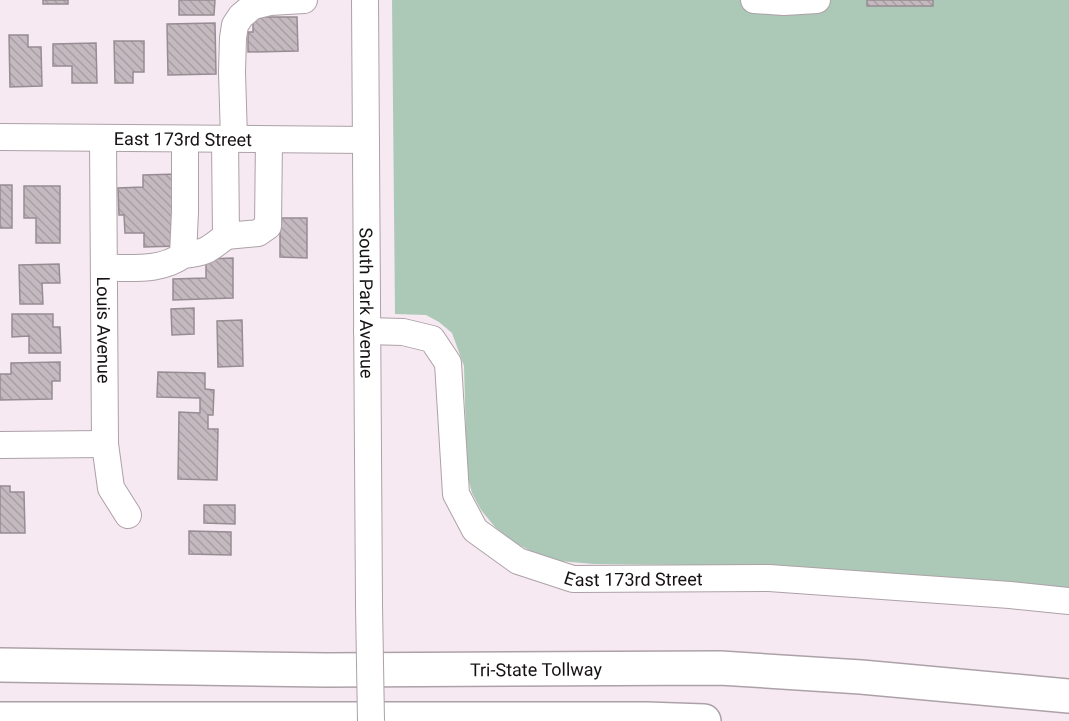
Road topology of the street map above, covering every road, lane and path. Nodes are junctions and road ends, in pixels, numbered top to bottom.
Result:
1 (304, 0) edge
2 (366, 0) edge
3 (754, 0) edge
4 (817, 0) edge
5 (0, 137) edge
6 (103, 138) junction
7 (185, 139) junction
8 (229, 139) junction
9 (269, 140) junction
10 (366, 140) junction
11 (226, 236) junction
12 (183, 255) junction
13 (104, 268) junction
14 (368, 331) junction
15 (105, 444) junction
16 (0, 445) edge
17 (128, 515) dead end
18 (1069, 602) edge
19 (0, 665) edge
20 (1069, 677) edge
21 (945, 684) junction
22 (1069, 696) edge
23 (0, 719) edge
24 (371, 721) edge
25 (704, 721) edge

1 - 8 street
2 - 10 street, South Park Avenue
3 - 4 street
5 - 6 street, East 173rd Street
6 - 7 street, East 173rd Street
6 - 13 street, Louis Avenue
7 - 8 street, East 173rd Street
7 - 12 street
8 - 9 street, East 173rd Street
8 - 11 street
9 - 10 street, East 173rd Street
9 - 11 street
10 - 14 street, South Park Avenue
11 - 12 street
12 - 13 street
13 - 15 street, Louis Avenue
14 - 18 street, East 173rd Street
14 - 24 street, South Park Avenue, bridge
15 - 16 street
15 - 17 street, Louis Avenue
19 - 21 highway, Tri-State Tollway
20 - 21 highway
21 - 22 highway, Tri-State Tollway
23 - 25 highway

